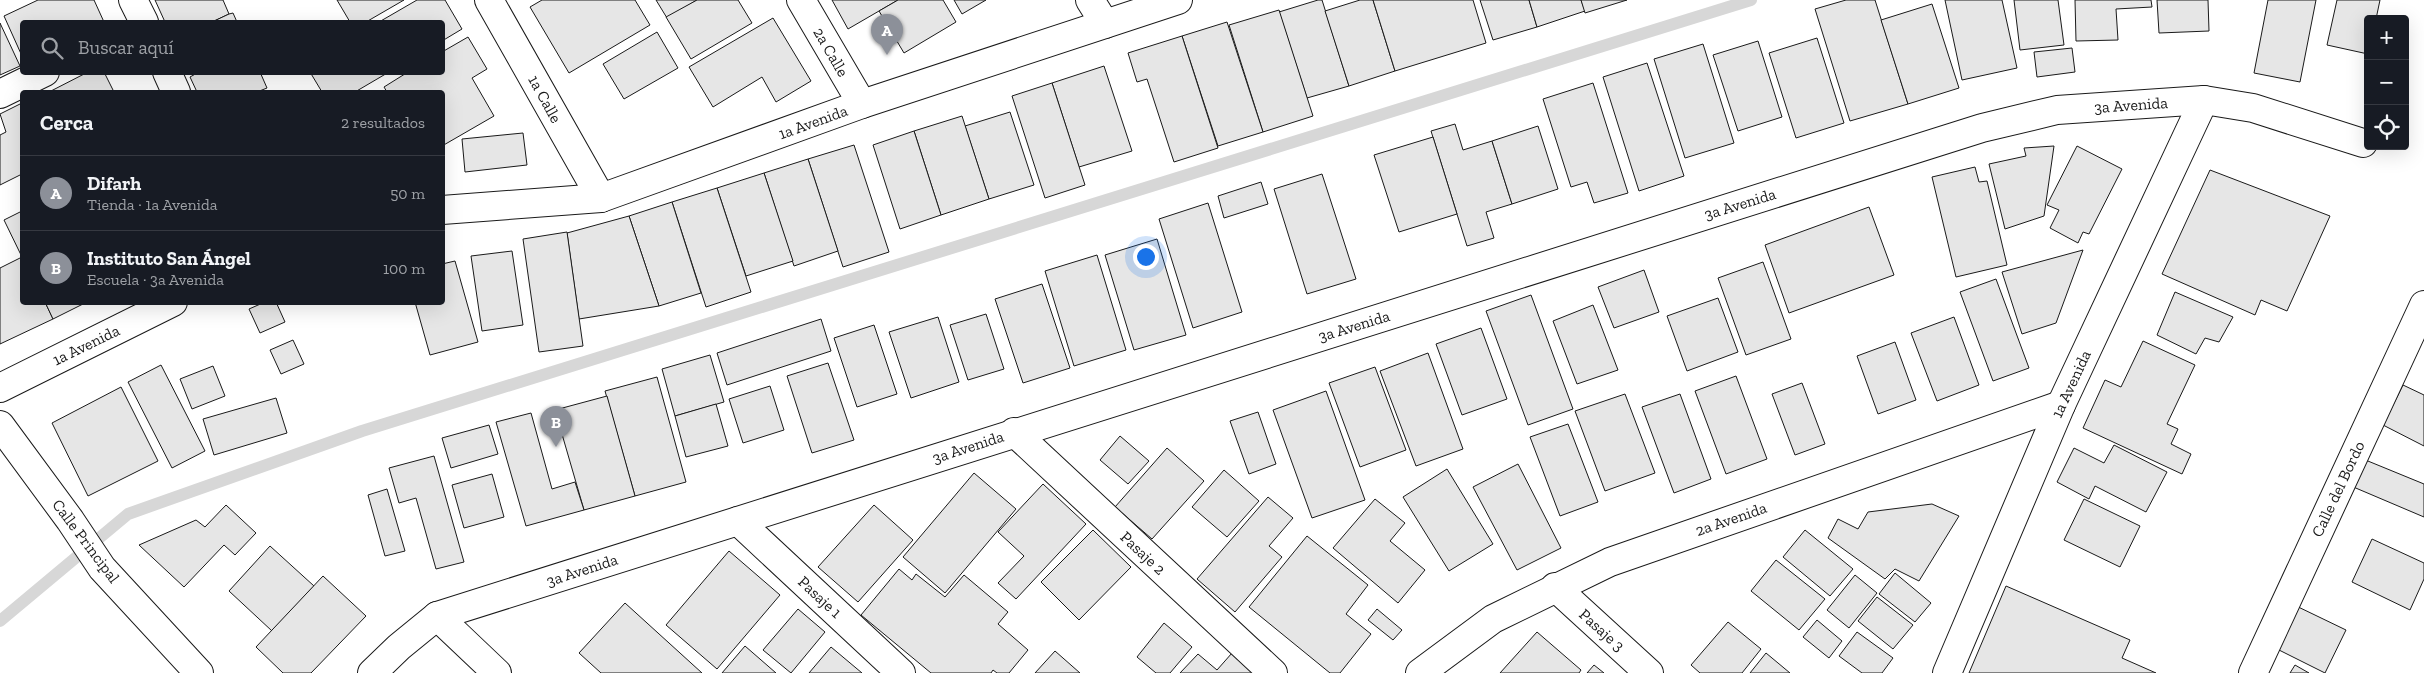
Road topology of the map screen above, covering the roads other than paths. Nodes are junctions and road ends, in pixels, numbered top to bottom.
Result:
1 (133, 0) edge
2 (490, 0) edge
3 (801, 0) edge
4 (1090, 0) edge
5 (1178, 0) edge
6 (143, 20) edge
7 (1105, 24) junction
8 (39, 75) edge
9 (168, 75) edge
10 (175, 90) edge
11 (0, 94) edge
12 (2204, 100) junction
13 (862, 104) junction
14 (2364, 143) dead end
15 (601, 198) junction
16 (445, 210) edge
17 (167, 305) edge
18 (2424, 305) edge
19 (0, 388) edge
20 (2061, 405) junction
21 (0, 425) edge
22 (1014, 432) junction
23 (738, 520) junction
24 (1555, 587) junction
25 (437, 616) junction
26 (199, 673) edge
27 (372, 673) edge
28 (498, 673) edge
29 (901, 673) edge
30 (1273, 673) edge
31 (1420, 673) edge
32 (1649, 673) edge
33 (1946, 673) edge
34 (2253, 673) edge

1 - 6 street
2 - 15 street, 1a Calle
3 - 13 street, 2a Calle
4 - 7 street
5 - 7 street, 1a Avenida
7 - 13 street, 1a Avenida
8 - 11 street
9 - 10 street
12 - 14 street, 3a Avenida
12 - 20 street, 1a Avenida
12 - 22 street, 3a Avenida
13 - 15 street, 1a Avenida
15 - 16 street, 1a Avenida
17 - 19 street, 1a Avenida
18 - 34 street, Calle del Bordo
20 - 24 street, 2a Avenida
20 - 33 street, 1a Avenida
21 - 26 street, Calle Principal
22 - 23 street, 3a Avenida
22 - 30 street, Pasaje 2
23 - 25 street, 3a Avenida
23 - 29 street, Pasaje 1
24 - 31 street, 2a Avenida
24 - 32 street, Pasaje 3
25 - 27 street, 3a Avenida
25 - 28 street

